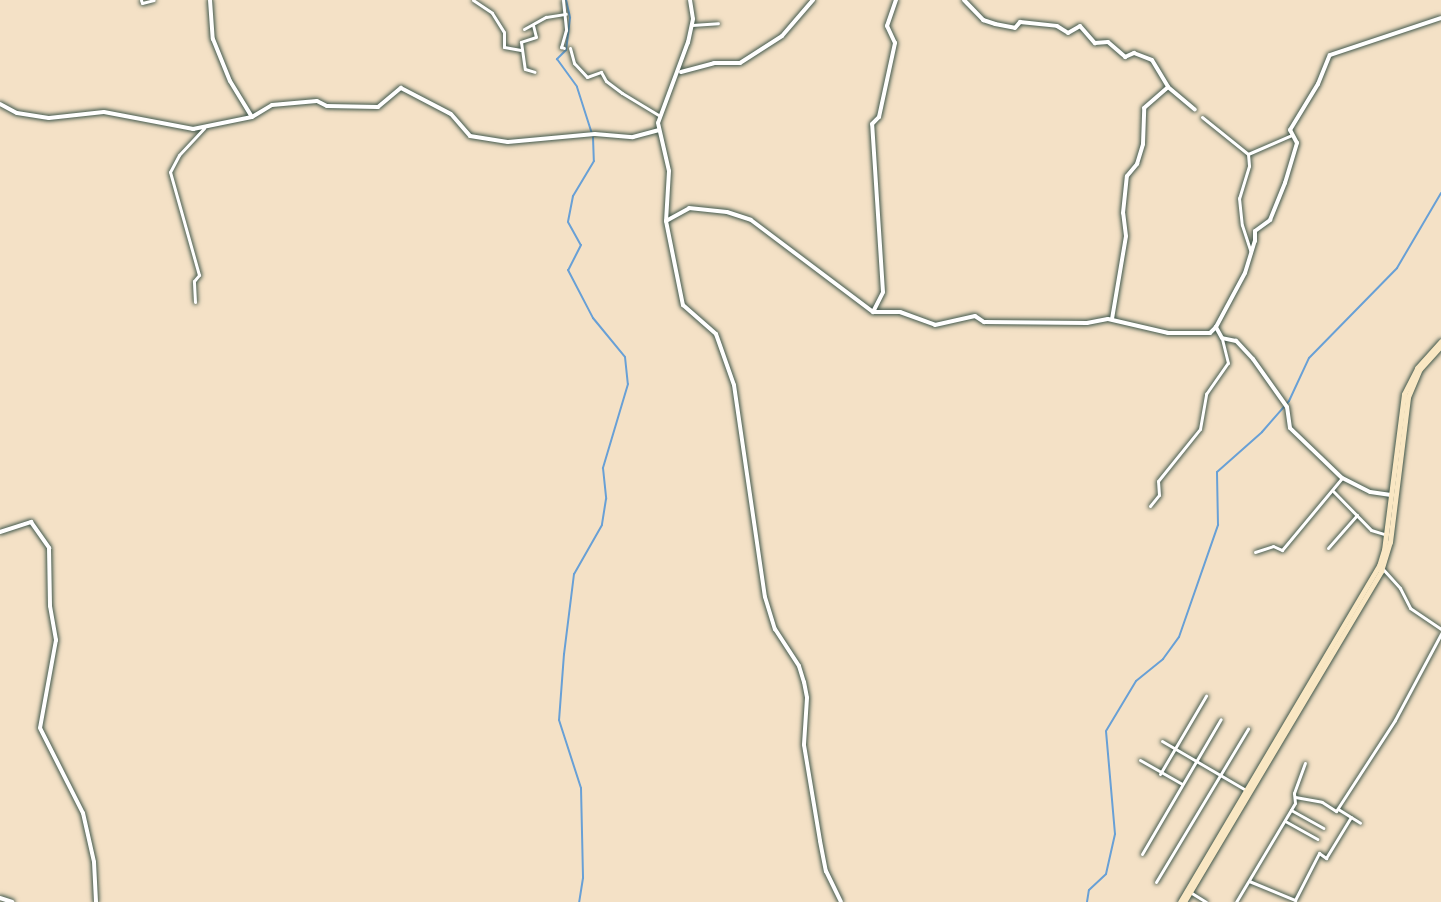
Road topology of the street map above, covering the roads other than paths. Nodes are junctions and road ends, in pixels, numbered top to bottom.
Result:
1 (141, 0) edge
2 (154, 0) edge
3 (210, 0) edge
4 (473, 0) edge
5 (563, 0) edge
6 (690, 0) edge
7 (813, 0) edge
8 (896, 0) edge
9 (964, 0) edge
10 (566, 14) junction
11 (1441, 18) edge
12 (718, 23) dead end
13 (533, 25) junction
14 (692, 25) junction
15 (524, 29) dead end
16 (521, 50) junction
17 (535, 72) dead end
18 (679, 73) junction
19 (1168, 87) junction
20 (0, 104) edge
21 (1195, 110) dead end
22 (660, 116) junction
23 (252, 117) junction
24 (1202, 117) dead end
25 (204, 128) junction
26 (659, 130) junction
27 (1292, 135) junction
28 (1248, 154) junction
29 (666, 221) junction
30 (1251, 253) junction
31 (195, 302) dead end
32 (873, 312) junction
33 (1112, 319) junction
34 (1216, 327) junction
35 (1222, 338) junction
36 (1441, 344) edge
37 (1342, 478) junction
38 (1333, 491) junction
39 (1391, 495) junction
40 (1150, 506) dead end
41 (1357, 515) junction
42 (0, 532) edge
43 (1386, 534) junction
44 (1328, 548) dead end
45 (1255, 552) dead end
46 (1382, 568) junction
47 (1441, 632) edge
48 (1206, 696) dead end
49 (1221, 719) dead end
50 (1248, 729) dead end
51 (1162, 741) dead end
52 (1175, 748) junction
53 (1140, 760) dead end
54 (1197, 761) junction
55 (1305, 763) dead end
56 (1160, 774) junction
57 (1221, 774) junction
58 (1183, 785) junction
59 (1246, 790) junction
60 (1295, 797) junction
61 (1338, 809) junction
62 (1291, 810) junction
63 (1351, 817) junction
64 (1285, 821) junction
65 (1360, 823) dead end
66 (1323, 828) dead end
67 (1317, 839) dead end
68 (1142, 854) dead end
69 (1249, 881) junction
70 (1156, 882) dead end
71 (1190, 892) junction
72 (0, 898) edge
73 (12, 902) edge
74 (96, 902) edge
75 (841, 902) edge
76 (1182, 902) edge
77 (1206, 902) edge
78 (1236, 902) edge

1 - 2 street
3 - 23 street
4 - 16 street
5 - 10 street
6 - 14 street
7 - 18 street
8 - 32 street
9 - 19 street
10 - 13 street
10 - 22 street
11 - 27 street
12 - 14 street
13 - 15 street
13 - 16 street
14 - 18 street
16 - 17 street
18 - 22 street
19 - 21 street
19 - 33 street
20 - 25 street
22 - 26 street
23 - 25 street
23 - 26 street
24 - 28 street
25 - 31 street
26 - 29 street
27 - 28 street
27 - 30 street
28 - 30 street
29 - 32 street
29 - 75 street
30 - 34 street
32 - 33 street
33 - 34 street
34 - 35 street
35 - 37 street
35 - 40 street
36 - 39 main road
36 - 46 main road
37 - 38 street
37 - 39 street
38 - 41 street
38 - 45 street
39 - 43 main road
41 - 43 street
41 - 44 street
42 - 74 street
43 - 59 main road
46 - 47 street
46 - 71 main road
47 - 61 street
48 - 52 street
49 - 54 street
50 - 57 street
51 - 52 street
52 - 54 street
52 - 56 street
53 - 56 street
54 - 57 street
54 - 58 street
55 - 60 street
56 - 58 street
57 - 59 street
57 - 70 street
58 - 68 street
59 - 76 main road
60 - 61 street
60 - 62 street
61 - 63 street
62 - 64 street
62 - 66 street
63 - 65 street
63 - 69 street
64 - 67 street
64 - 69 street
69 - 78 street
71 - 76 main road
71 - 77 street
72 - 73 street

